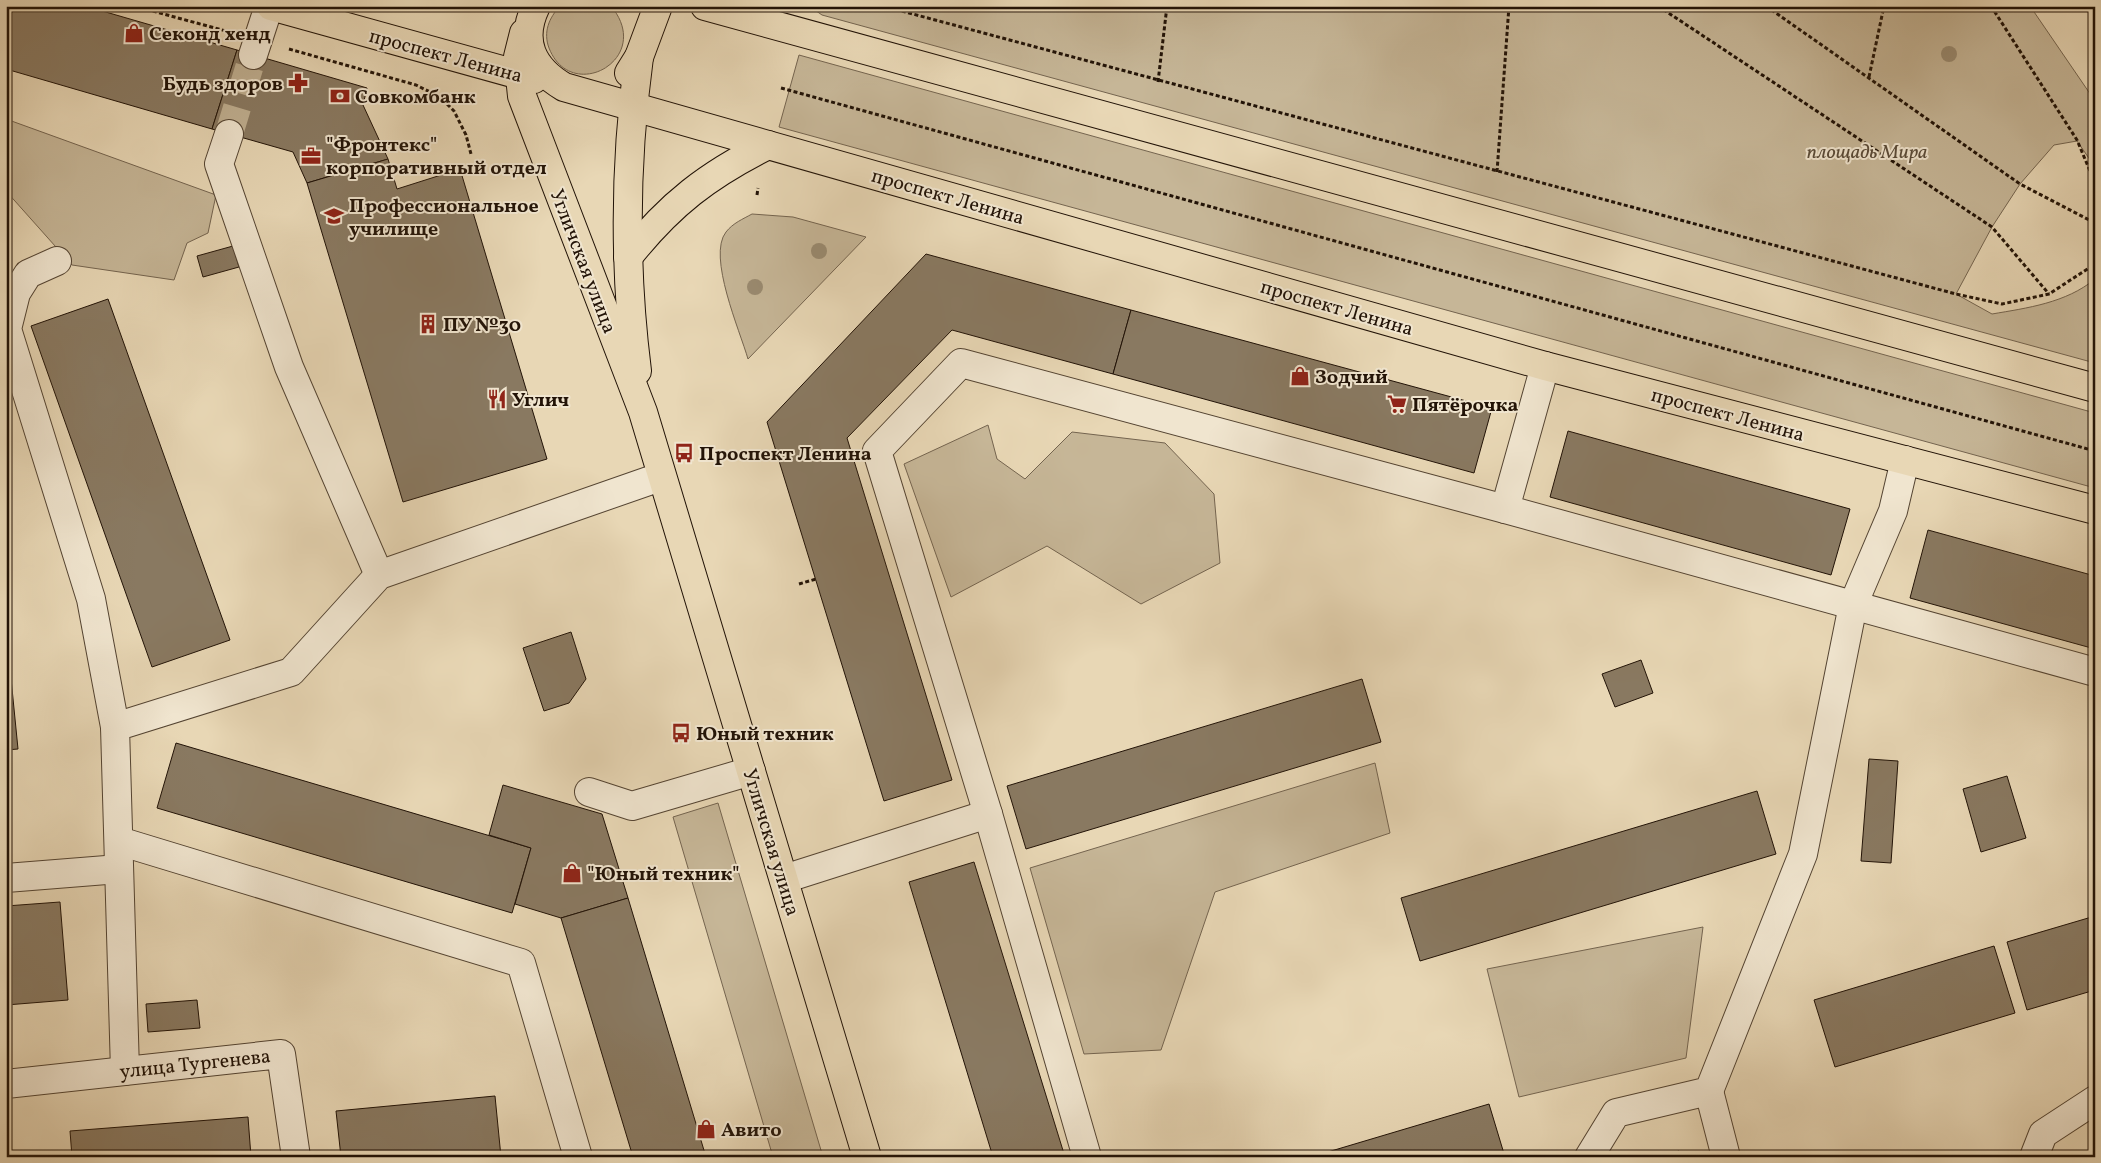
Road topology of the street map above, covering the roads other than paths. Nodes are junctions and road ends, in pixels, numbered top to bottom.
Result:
1 (270, 6) edge
2 (637, 6) edge
3 (658, 6) edge
4 (705, 6) edge
5 (532, 14) edge
6 (784, 18) edge
7 (256, 48) tunnel mouth
8 (642, 48) junction
9 (518, 74) junction
10 (573, 90) junction
11 (632, 106) junction
12 (229, 134) tunnel mouth
13 (768, 145) junction
14 (628, 256) junction
15 (57, 261) dead end
16 (1545, 366) junction
17 (2095, 388) edge
18 (643, 412) junction
19 (1905, 460) junction
20 (660, 477) junction
21 (1505, 509) junction
22 (2095, 510) edge
23 (379, 575) junction
24 (1853, 605) junction
25 (2095, 672) edge
26 (115, 727) junction
27 (751, 771) junction
28 (589, 792) dead end
29 (988, 814) junction
30 (119, 841) junction
31 (119, 869) junction
32 (6, 878) edge
33 (784, 879) junction
34 (125, 1071) junction
35 (6, 1084) edge
36 (1708, 1092) junction
37 (2095, 1100) edge
38 (296, 1157) edge
39 (578, 1157) edge
40 (867, 1157) edge
41 (1087, 1157) edge
42 (1588, 1157) edge
43 (1726, 1157) edge
44 (2034, 1157) edge

1 - 7 street
1 - 9 main road, проспект Ленина
2 - 8 main road
3 - 8 main road
4 - 6 main road
5 - 9 main road, Угличская улица
5 - 10 main road
6 - 17 main road
8 - 10 main road
8 - 11 main road, Угличская улица
9 - 10 main road, проспект Ленина
9 - 18 main road, Угличская улица
10 - 11 main road, проспект Ленина
11 - 13 main road, проспект Ленина
11 - 14 main road, Угличская улица
12 - 23 street
13 - 14 main road
13 - 16 main road, проспект Ленина
14 - 18 main road, Угличская улица
15 - 26 street
16 - 19 main road, проспект Ленина
16 - 21 street
18 - 20 main road, Угличская улица
19 - 22 main road, проспект Ленина
19 - 24 street
20 - 23 street
20 - 27 main road, Угличская улица
21 - 24 street
21 - 29 street
23 - 26 street
24 - 25 street
24 - 36 street
26 - 30 street
27 - 28 street
27 - 33 main road, Угличская улица
29 - 33 street
29 - 41 street
30 - 31 street
30 - 39 street
31 - 32 street
31 - 34 street
33 - 40 main road, Угличская улица
34 - 35 street, улица Тургенева
34 - 38 street, улица Тургенева
36 - 42 street
36 - 43 street
37 - 44 street

